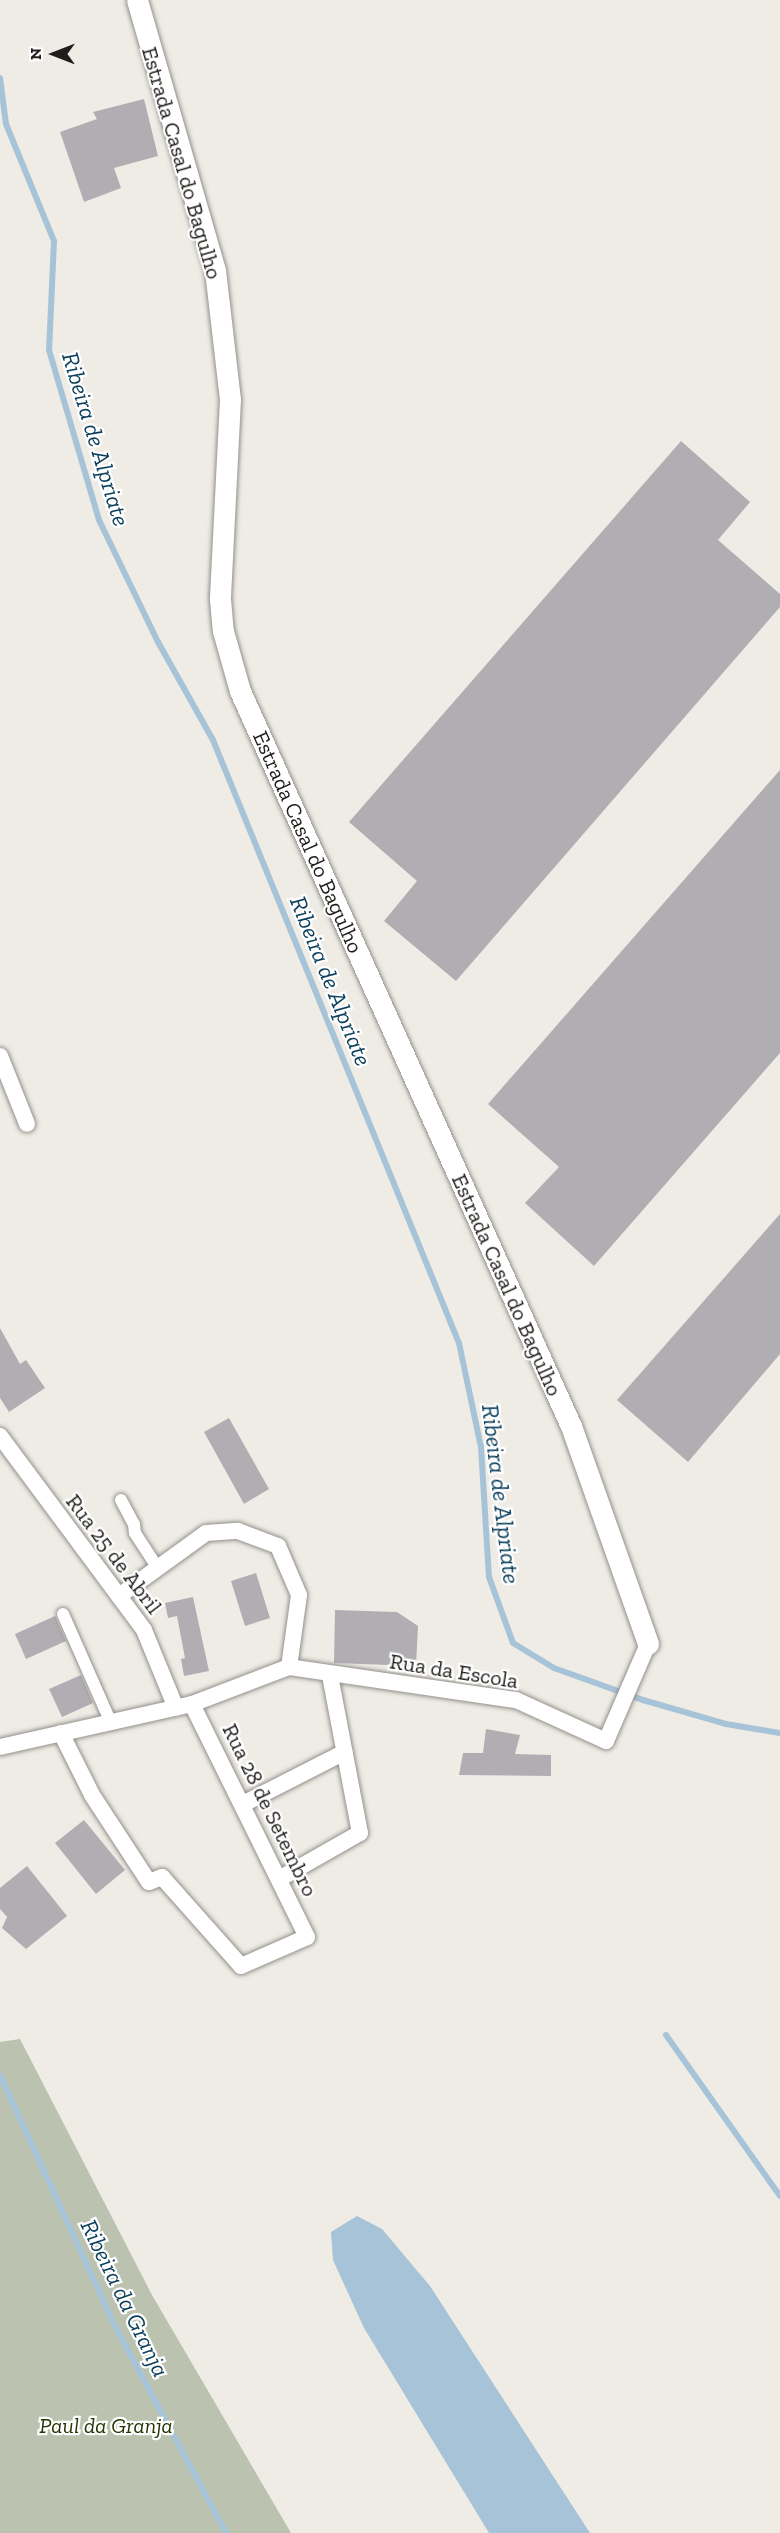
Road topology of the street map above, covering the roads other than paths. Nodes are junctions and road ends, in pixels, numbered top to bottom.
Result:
1 (137, 0) edge
2 (0, 1056) edge
3 (27, 1124) dead end
4 (0, 1436) edge
5 (121, 1500) dead end
6 (157, 1567) junction
7 (119, 1596) junction
8 (63, 1614) dead end
9 (648, 1644) joint
10 (289, 1667) junction
11 (330, 1675) junction
12 (184, 1706) junction
13 (111, 1723) junction
14 (61, 1733) junction
15 (0, 1747) edge
16 (345, 1752) junction
17 (243, 1804) junction
18 (279, 1879) junction

1 - 9 street, Estrada Casal do Bagulho
2 - 3 street
4 - 7 street, Rua 25 de Abril
5 - 6 street
6 - 7 street
6 - 10 street
7 - 12 street, Rua 25 de Abril
8 - 13 street
9 - 11 street, Rua da Escola
10 - 11 street, Rua da Escola
10 - 12 street
11 - 16 street
12 - 13 street
12 - 17 street, Rua 28 de Setembro
13 - 14 street
14 - 15 street
14 - 18 street, Rua 28 de Setembro
16 - 17 street
16 - 18 street
17 - 18 street, Rua 28 de Setembro

